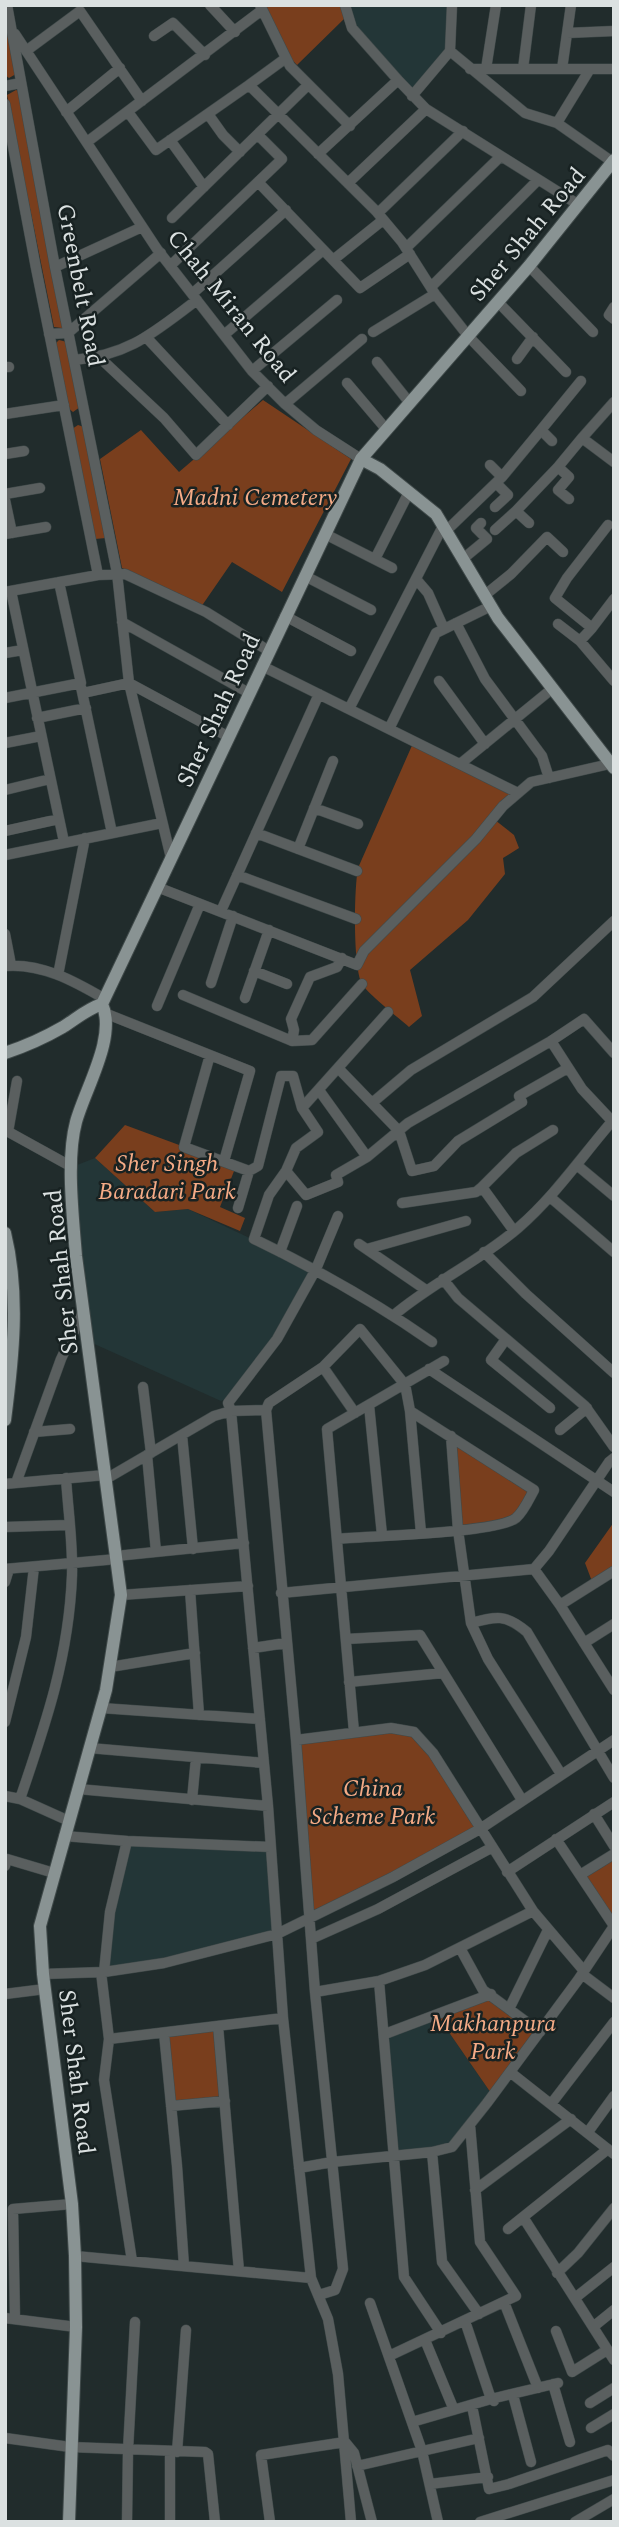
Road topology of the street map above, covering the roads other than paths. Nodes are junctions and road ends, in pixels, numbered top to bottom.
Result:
1 (7, 5) edge
2 (210, 5) edge
3 (345, 5) edge
4 (452, 5) edge
5 (496, 5) edge
6 (531, 5) edge
7 (571, 5) edge
8 (261, 8) edge
9 (12, 29) junction
10 (614, 31) edge
11 (235, 32) junction
12 (567, 33) junction
13 (154, 36) dead end
14 (26, 51) junction
15 (450, 51) junction
16 (205, 55) junction
17 (286, 58) junction
18 (120, 68) junction
19 (469, 69) junction
20 (485, 69) junction
21 (523, 69) junction
22 (562, 69) junction
23 (590, 69) junction
24 (614, 69) edge
25 (398, 80) junction
26 (21, 83) junction
27 (249, 85) junction
28 (308, 85) junction
29 (5, 86) edge
30 (412, 96) junction
31 (142, 101) junction
32 (5, 104) edge
33 (426, 109) junction
34 (66, 111) junction
35 (128, 111) junction
36 (208, 114) junction
37 (278, 115) junction
38 (557, 123) junction
39 (350, 126) junction
40 (463, 131) junction
41 (258, 135) junction
42 (170, 140) junction
43 (87, 142) junction
44 (240, 152) junction
45 (318, 155) junction
46 (500, 157) junction
47 (613, 162) edge
48 (11, 169) edge
49 (538, 180) junction
50 (258, 182) junction
51 (348, 183) junction
52 (204, 187) junction
53 (579, 205) junction
54 (286, 210) junction
55 (380, 216) junction
56 (172, 218) dead end
57 (142, 227) junction
58 (323, 250) junction
59 (408, 251) junction
60 (161, 253) junction
61 (333, 260) junction
62 (170, 266) junction
63 (528, 266) junction
64 (55, 267) junction
65 (433, 290) junction
66 (194, 297) junction
67 (337, 300) dead end
68 (498, 302) junction
69 (614, 307) edge
70 (614, 318) edge
71 (373, 332) dead end
72 (593, 332) dead end
73 (68, 333) junction
74 (49, 334) junction
75 (224, 335) junction
76 (146, 337) junction
77 (469, 337) junction
78 (533, 337) junction
79 (362, 339) dead end
80 (99, 357) junction
81 (517, 359) dead end
82 (74, 360) junction
83 (376, 362) dead end
84 (252, 371) junction
85 (566, 372) dead end
86 (581, 381) dead end
87 (347, 383) dead end
88 (268, 386) junction
89 (521, 391) dead end
90 (409, 402) junction
91 (614, 402) edge
92 (285, 404) junction
93 (64, 405) junction
94 (5, 414) edge
95 (86, 416) junction
96 (67, 420) junction
97 (228, 425) junction
98 (386, 429) junction
99 (541, 430) junction
100 (582, 438) junction
101 (552, 441) dead end
102 (24, 451) dead end
103 (5, 454) edge
104 (361, 459) junction
105 (614, 462) edge
106 (490, 465) dead end
107 (558, 467) junction
108 (499, 480) junction
109 (40, 488) dead end
110 (409, 492) junction
111 (5, 494) edge
112 (569, 499) dead end
113 (5, 500) edge
114 (495, 507) dead end
115 (516, 511) junction
116 (481, 523) dead end
117 (529, 523) dead end
118 (608, 526) dead end
119 (46, 527) dead end
120 (445, 528) junction
121 (495, 530) dead end
122 (8, 534) edge
123 (326, 534) junction
124 (564, 552) dead end
125 (464, 558) junction
126 (375, 559) junction
127 (392, 568) dead end
128 (117, 573) junction
129 (98, 575) junction
130 (305, 576) junction
131 (416, 579) junction
132 (59, 582) junction
133 (8, 592) edge
134 (614, 599) edge
135 (488, 600) junction
136 (371, 610) dead end
137 (10, 611) edge
138 (285, 616) junction
139 (122, 622) junction
140 (456, 623) junction
141 (558, 624) dead end
142 (592, 628) junction
143 (444, 629) junction
144 (580, 641) junction
145 (23, 650) junction
146 (270, 651) junction
147 (351, 651) dead end
148 (5, 653) edge
149 (262, 666) junction
150 (439, 681) dead end
151 (614, 681) edge
152 (129, 683) junction
153 (82, 688) junction
154 (553, 688) junction
155 (32, 692) junction
156 (250, 693) junction
157 (319, 694) junction
158 (5, 698) edge
159 (86, 708) junction
160 (349, 709) junction
161 (37, 718) junction
162 (516, 719) junction
163 (388, 729) junction
164 (41, 736) junction
165 (229, 737) junction
166 (5, 743) edge
167 (485, 744) junction
168 (333, 761) dead end
169 (460, 764) junction
170 (613, 765) edge
171 (549, 778) junction
172 (50, 779) junction
173 (5, 790) edge
174 (518, 793) junction
175 (314, 808) junction
176 (59, 819) junction
177 (162, 823) junction
178 (358, 824) dead end
179 (5, 831) edge
180 (112, 833) junction
181 (256, 833) junction
182 (85, 838) junction
183 (64, 842) junction
184 (298, 849) junction
185 (5, 855) edge
186 (171, 858) junction
187 (357, 871) dead end
188 (237, 875) junction
189 (158, 887) junction
190 (200, 904) junction
191 (221, 911) junction
192 (233, 916) junction
193 (356, 919) dead end
194 (614, 921) edge
195 (269, 930) junction
196 (5, 934) edge
197 (342, 958) junction
198 (8, 966) edge
199 (254, 971) junction
200 (58, 975) junction
201 (211, 983) dead end
202 (287, 984) dead end
203 (362, 984) dead end
204 (183, 995) dead end
205 (245, 998) dead end
206 (105, 1006) junction
207 (157, 1006) dead end
208 (388, 1012) dead end
209 (292, 1041) junction
210 (551, 1041) junction
211 (5, 1053) edge
212 (614, 1053) edge
213 (210, 1055) junction
214 (338, 1068) junction
215 (568, 1068) junction
216 (17, 1081) dead end
217 (321, 1093) dead end
218 (372, 1103) junction
219 (302, 1108) junction
220 (611, 1126) edge
221 (553, 1130) dead end
222 (7, 1131) edge
223 (399, 1131) junction
224 (367, 1157) junction
225 (224, 1161) junction
226 (578, 1166) junction
227 (72, 1167) junction
228 (249, 1171) junction
229 (286, 1171) junction
230 (482, 1187) junction
231 (614, 1196) edge
232 (550, 1197) junction
233 (402, 1203) dead end
234 (297, 1206) dead end
235 (237, 1208) dead end
236 (338, 1216) dead end
237 (466, 1221) dead end
238 (514, 1231) junction
239 (5, 1233) edge
240 (281, 1252) junction
241 (484, 1252) junction
242 (614, 1252) edge
243 (316, 1269) junction
244 (443, 1279) junction
245 (426, 1290) junction
246 (83, 1312) junction
247 (394, 1315) junction
248 (506, 1339) junction
249 (432, 1342) dead end
250 (444, 1361) dead end
251 (323, 1367) junction
252 (429, 1369) junction
253 (614, 1373) edge
254 (404, 1382) junction
255 (142, 1387) dead end
256 (369, 1405) junction
257 (550, 1408) dead end
258 (587, 1409) junction
259 (266, 1410) junction
260 (410, 1410) junction
261 (231, 1411) junction
262 (355, 1413) junction
263 (5, 1420) edge
264 (71, 1429) dead end
265 (560, 1430) dead end
266 (34, 1432) junction
267 (182, 1435) junction
268 (451, 1436) junction
269 (614, 1447) edge
270 (149, 1454) junction
271 (614, 1458) edge
272 (106, 1477) junction
273 (66, 1478) junction
274 (596, 1480) junction
275 (11, 1483) edge
276 (614, 1492) edge
277 (68, 1525) junction
278 (5, 1527) edge
279 (458, 1530) junction
280 (421, 1533) junction
281 (383, 1535) junction
282 (337, 1539) junction
283 (244, 1544) junction
284 (193, 1549) junction
285 (156, 1552) junction
286 (116, 1558) junction
287 (72, 1563) junction
288 (34, 1567) junction
289 (7, 1569) edge
290 (534, 1569) junction
291 (614, 1571) edge
292 (465, 1576) junction
293 (5, 1582) edge
294 (248, 1586) junction
295 (341, 1588) junction
296 (190, 1590) junction
297 (281, 1593) junction
298 (121, 1595) junction
299 (560, 1605) junction
300 (471, 1623) junction
301 (614, 1624) edge
302 (345, 1639) junction
303 (286, 1643) junction
304 (584, 1643) junction
305 (253, 1648) junction
306 (195, 1653) junction
307 (110, 1667) junction
308 (443, 1673) junction
309 (349, 1682) junction
310 (612, 1685) edge
311 (101, 1708) junction
312 (199, 1715) junction
313 (260, 1718) junction
314 (5, 1722) edge
315 (354, 1732) junction
316 (296, 1740) junction
317 (614, 1740) edge
318 (89, 1748) junction
319 (597, 1751) junction
320 (195, 1758) junction
321 (264, 1763) junction
322 (561, 1774) junction
323 (614, 1778) edge
324 (78, 1789) junction
325 (5, 1796) edge
326 (20, 1799) junction
327 (192, 1800) junction
328 (522, 1800) junction
329 (614, 1802) edge
330 (268, 1806) junction
331 (594, 1814) junction
332 (69, 1821) junction
333 (480, 1829) junction
334 (64, 1836) junction
335 (556, 1839) junction
336 (127, 1841) junction
337 (614, 1846) edge
338 (270, 1847) junction
339 (491, 1848) junction
340 (614, 1854) edge
341 (6, 1861) edge
342 (507, 1872) junction
343 (54, 1873) junction
344 (580, 1875) junction
345 (533, 1911) junction
346 (309, 1918) junction
347 (614, 1926) edge
348 (548, 1930) junction
349 (277, 1934) junction
350 (311, 1939) junction
351 (460, 1948) junction
352 (102, 1972) junction
353 (583, 1973) junction
354 (43, 1974) junction
355 (379, 1981) junction
356 (45, 1989) junction
357 (315, 1992) junction
358 (5, 1994) edge
359 (491, 1994) junction
360 (614, 1998) edge
361 (510, 2007) junction
362 (283, 2018) junction
363 (614, 2022) edge
364 (218, 2026) junction
365 (540, 2032) junction
366 (164, 2034) junction
367 (385, 2034) junction
368 (109, 2039) junction
369 (510, 2072) junction
370 (614, 2096) edge
371 (225, 2101) junction
372 (551, 2104) junction
373 (171, 2106) junction
374 (571, 2119) junction
375 (470, 2125) junction
376 (588, 2132) junction
377 (432, 2152) junction
378 (611, 2152) edge
379 (395, 2155) junction
380 (332, 2162) junction
381 (299, 2168) junction
382 (475, 2190) junction
383 (72, 2204) junction
384 (614, 2208) edge
385 (9, 2209) edge
386 (523, 2217) junction
387 (508, 2229) dead end
388 (75, 2256) junction
389 (132, 2261) junction
390 (184, 2266) junction
391 (614, 2267) edge
392 (239, 2271) junction
393 (557, 2273) junction
394 (312, 2278) junction
395 (319, 2295) junction
396 (575, 2298) junction
397 (505, 2302) junction
398 (370, 2303) dead end
399 (614, 2310) edge
400 (479, 2314) junction
401 (10, 2318) edge
402 (465, 2321) junction
403 (135, 2322) dead end
404 (76, 2327) junction
405 (593, 2327) junction
406 (186, 2330) dead end
407 (556, 2331) dead end
408 (442, 2333) junction
409 (425, 2340) junction
410 (607, 2350) junction
411 (389, 2356) junction
412 (614, 2360) edge
413 (538, 2388) junction
414 (614, 2388) edge
415 (513, 2395) junction
416 (493, 2400) junction
417 (590, 2403) dead end
418 (472, 2406) junction
419 (454, 2410) junction
420 (614, 2414) edge
421 (412, 2422) junction
422 (591, 2428) dead end
423 (5, 2438) edge
424 (479, 2438) junction
425 (345, 2442) junction
426 (570, 2442) dead end
427 (71, 2447) junction
428 (128, 2450) junction
429 (173, 2451) junction
430 (422, 2451) junction
431 (614, 2456) edge
432 (531, 2462) dead end
433 (358, 2466) junction
434 (488, 2477) junction
435 (614, 2480) edge
436 (429, 2484) junction
437 (614, 2499) edge
438 (69, 2522) edge
439 (127, 2522) edge
440 (170, 2522) edge
441 (215, 2522) edge
442 (270, 2522) edge
443 (351, 2522) edge
444 (372, 2522) edge
445 (438, 2522) edge
446 (480, 2522) edge
447 (575, 2522) edge

1 - 9 street, Greenbelt Road
2 - 11 street
3 - 25 street
4 - 15 street
5 - 20 street
6 - 21 street
7 - 12 street
8 - 11 street
8 - 17 street
9 - 14 street, Chah Miran Road
9 - 26 street, Greenbelt Road
10 - 12 street
11 - 16 street
12 - 22 street
13 - 16 street
14 - 18 street
14 - 34 street, Chah Miran Road
15 - 19 street
15 - 30 street
16 - 31 street
17 - 27 street
17 - 28 street
18 - 31 street
18 - 34 street
19 - 20 street
19 - 38 street
20 - 21 street
21 - 22 street
22 - 23 street
23 - 24 street
23 - 38 street
25 - 30 street
25 - 39 street
26 - 29 street
26 - 64 street, Greenbelt Road
27 - 36 street
27 - 37 street
28 - 37 street
28 - 39 street
30 - 33 street
31 - 35 street
32 - 48 street, Greenbelt Road
33 - 40 street
33 - 51 street
34 - 43 street, Chah Miran Road
35 - 42 street
35 - 43 street
36 - 42 street
36 - 44 street
37 - 41 street
37 - 45 street
38 - 47 street
39 - 45 street
40 - 46 street
40 - 55 street
41 - 44 street
41 - 50 street
42 - 52 street
43 - 57 street, Chah Miran Road
44 - 52 street
45 - 51 street
46 - 49 street
46 - 59 street
47 - 53 main road, Sher Shah Road
48 - 74 street, Greenbelt Road
49 - 53 street
49 - 65 street
50 - 54 street
50 - 62 street
51 - 55 street
52 - 56 street
53 - 63 main road, Sher Shah Road
54 - 58 street
54 - 66 street
55 - 59 street
55 - 61 street
57 - 60 street, Chah Miran Road
57 - 64 street
58 - 61 street
58 - 75 street
59 - 61 street
59 - 65 street
60 - 62 street, Chah Miran Road
60 - 73 street
62 - 66 street, Chah Miran Road
63 - 68 main road, Sher Shah Road
63 - 72 street
64 - 73 street, Greenbelt Road
65 - 71 street
65 - 77 street
66 - 75 street, Chah Miran Road
66 - 76 street
67 - 84 street
68 - 77 main road, Sher Shah Road
68 - 78 street
69 - 70 street
73 - 74 street
73 - 82 street, Greenbelt Road
74 - 93 street, Greenbelt Road
75 - 84 street, Chah Miran Road
76 - 80 street
76 - 97 street
77 - 89 street
77 - 90 main road, Sher Shah Road
78 - 81 street
78 - 85 street
79 - 92 street
80 - 82 street
80 - 97 street
82 - 95 street, Greenbelt Road
83 - 90 street
84 - 88 street, Chah Miran Road
86 - 99 street
87 - 98 street
88 - 92 street, Chah Miran Road
88 - 97 street
90 - 98 main road, Sher Shah Road
91 - 100 street
92 - 104 street, Chah Miran Road
93 - 94 street
93 - 96 street, Greenbelt Road
95 - 96 street
95 - 128 street, Greenbelt Road
96 - 129 street, Greenbelt Road
98 - 104 main road, Sher Shah Road
99 - 101 street
99 - 108 street
100 - 105 street
100 - 107 street
102 - 103 street
104 - 110 main road, Chah Miran Road
104 - 123 main road, Sher Shah Road
106 - 108 street
107 - 112 street
107 - 115 street
108 - 114 street
108 - 120 street
109 - 111 street
110 - 120 main road, Chah Miran Road
110 - 126 street
113 - 122 street
115 - 117 street
115 - 121 street
116 - 125 street
118 - 142 street
119 - 122 street
120 - 125 main road, Chah Miran Road
120 - 131 street
123 - 126 street
123 - 130 main road, Sher Shah Road
124 - 135 street
125 - 135 main road, Chah Miran Road
126 - 127 street
128 - 129 street
128 - 139 street, Greenbelt Road
128 - 146 street
129 - 132 street
130 - 136 street
130 - 138 main road, Sher Shah Road
131 - 143 street
131 - 160 street
132 - 133 street
132 - 153 street
133 - 137 street
134 - 142 street
135 - 140 street
135 - 154 main road, Chah Miran Road
137 - 145 street
138 - 146 main road, Sher Shah Road
138 - 147 street
139 - 152 street, Greenbelt Road
139 - 156 street
140 - 143 street
140 - 162 street
141 - 144 street
142 - 144 street
143 - 163 street
144 - 151 street
145 - 148 street
145 - 155 street
146 - 149 main road, Sher Shah Road
149 - 156 main road, Sher Shah Road
149 - 157 street
150 - 167 street
152 - 153 street
152 - 165 street
152 - 177 street, Greenbelt Road
153 - 155 street
153 - 159 street
154 - 162 street
154 - 170 main road, Chah Miran Road
155 - 158 street
155 - 161 street
156 - 165 main road, Sher Shah Road
157 - 160 street
157 - 181 street
159 - 161 street
159 - 180 street
160 - 163 street
161 - 164 street
162 - 167 street
162 - 171 street
163 - 169 street
164 - 166 street
164 - 172 street
165 - 186 main road, Sher Shah Road
167 - 169 street
168 - 175 street
169 - 174 street
170 - 171 street
171 - 174 street
172 - 173 street
172 - 176 street
174 - 197 street
175 - 178 street
175 - 184 street
176 - 179 street
176 - 183 street
177 - 180 street
177 - 186 street, Greenbelt Road
180 - 182 street
181 - 184 street
181 - 188 street
182 - 183 street
182 - 200 street
183 - 185 street
184 - 187 street
186 - 189 main road, Sher Shah Road
188 - 191 street
188 - 193 street
189 - 190 street
189 - 206 main road, Sher Shah Road
190 - 191 street
190 - 207 street
191 - 192 street
192 - 195 street
192 - 201 street
194 - 218 street
195 - 197 street
195 - 199 street
196 - 198 street
197 - 209 street
198 - 200 street
199 - 202 street
199 - 205 street
200 - 206 street
203 - 209 street
204 - 209 street
206 - 211 main road
206 - 213 street
206 - 227 main road, Sher Shah Road
208 - 214 street
210 - 212 street
210 - 215 street
210 - 223 street
213 - 225 street
213 - 225 street
214 - 218 street
214 - 219 street
215 - 220 street
215 - 223 street
216 - 222 street
217 - 224 street
218 - 223 street
219 - 228 street
219 - 229 street
220 - 226 street
221 - 230 street
222 - 227 street
223 - 224 street
224 - 229 street
225 - 228 street
226 - 231 street
226 - 232 street
227 - 246 main road, Sher Shah Road
228 - 235 street
229 - 240 street
230 - 233 street
230 - 238 street
232 - 238 street
232 - 242 street
234 - 240 street
236 - 243 street
237 - 245 street
238 - 241 street
239 - 263 main road
240 - 243 street
241 - 244 street
241 - 253 street
243 - 247 street
243 - 261 street
244 - 245 street
244 - 248 street
245 - 247 street
246 - 266 street
246 - 272 main road, Sher Shah Road
247 - 249 street
248 - 257 street
248 - 258 street
250 - 252 street
251 - 254 street
251 - 259 street
251 - 262 street
252 - 254 street
252 - 274 street
254 - 256 street
254 - 260 street
255 - 270 street
256 - 262 street
256 - 281 street
258 - 265 street
258 - 269 street
259 - 261 street
259 - 297 street
260 - 268 street
260 - 280 street
261 - 267 street
261 - 283 street
262 - 282 street
264 - 266 street
266 - 275 street
267 - 270 street
267 - 284 street
268 - 279 street
268 - 279 street
270 - 272 street
270 - 285 street
271 - 274 street
272 - 273 street
272 - 286 main road, Sher Shah Road
273 - 275 street
273 - 277 street
274 - 276 street
274 - 290 street
277 - 278 street
277 - 287 street
279 - 280 street
279 - 292 street
280 - 281 street
281 - 282 street
282 - 295 street
283 - 284 street
283 - 294 street
284 - 285 street
285 - 286 street
286 - 287 street
286 - 298 main road, Sher Shah Road
287 - 288 street
287 - 326 street
288 - 289 street
288 - 314 street
289 - 293 street
290 - 292 street
290 - 299 street
291 - 299 street
292 - 295 street
292 - 300 street
294 - 296 street
294 - 305 street
295 - 297 street
295 - 302 street
296 - 298 street
296 - 306 street
297 - 303 street
298 - 307 main road, Sher Shah Road
299 - 304 street
300 - 319 street
300 - 322 street
301 - 304 street
302 - 308 street
302 - 309 street
303 - 305 street
303 - 316 street
304 - 310 street
305 - 313 street
306 - 307 street
306 - 312 street
307 - 311 main road, Sher Shah Road
308 - 309 street
308 - 328 street
309 - 315 street
311 - 312 street
311 - 318 main road, Sher Shah Road
312 - 313 street
313 - 321 street
315 - 316 street
315 - 333 street
316 - 346 street
317 - 319 street
318 - 320 street
318 - 324 main road, Sher Shah Road
319 - 322 street
319 - 323 street
320 - 321 street
320 - 327 street
321 - 330 street
322 - 328 street
324 - 327 street
324 - 332 main road, Sher Shah Road
325 - 326 street
326 - 332 street
327 - 330 street
328 - 333 street
329 - 331 street
330 - 338 street
331 - 335 street
331 - 337 street
332 - 334 main road, Sher Shah Road
333 - 339 street
333 - 346 street
334 - 336 street
334 - 343 main road, Sher Shah Road
335 - 342 street
335 - 344 street
336 - 338 street
336 - 352 street
338 - 349 street
339 - 342 street
339 - 350 street
340 - 344 street
341 - 343 street
342 - 345 street
343 - 354 main road, Sher Shah Road
344 - 347 street
345 - 348 street
345 - 351 street
346 - 349 street
346 - 350 street
347 - 353 street
348 - 353 street
348 - 361 street
349 - 352 street
349 - 362 street
350 - 357 street
351 - 355 street
351 - 359 street
352 - 354 street
352 - 368 street
353 - 360 street
353 - 365 street
354 - 356 main road, Sher Shah Road
355 - 357 street
355 - 367 street
356 - 358 street
356 - 383 main road, Sher Shah Road
357 - 380 street
359 - 361 street
359 - 367 street
361 - 365 street
362 - 364 street
362 - 381 street
363 - 372 street
364 - 366 street
364 - 371 street
365 - 369 street
366 - 368 street
366 - 373 street
367 - 379 street
368 - 389 street
369 - 372 street
369 - 375 street
370 - 376 street
371 - 373 street
371 - 392 street
372 - 374 street
373 - 390 street
374 - 376 street
374 - 382 street
375 - 377 street
375 - 382 street
376 - 378 street
377 - 379 street
377 - 400 street
378 - 386 street
379 - 380 street
379 - 408 street
380 - 381 street
380 - 395 street
381 - 394 street
382 - 397 street
383 - 385 street
383 - 388 main road, Sher Shah Road
384 - 393 street
385 - 401 street
386 - 387 street
386 - 393 street
388 - 389 street
388 - 404 main road, Sher Shah Road
389 - 390 street
390 - 392 street
391 - 396 street
392 - 394 street
393 - 396 street
394 - 395 street
395 - 425 street
396 - 405 street
397 - 400 street
397 - 413 street
398 - 411 street
399 - 405 street
400 - 402 street
401 - 404 street
402 - 408 street
402 - 416 street
403 - 428 street
404 - 427 main road, Sher Shah Road
405 - 410 street
406 - 429 street
407 - 410 street
408 - 409 street
409 - 411 street
409 - 419 street
410 - 412 street
411 - 421 street
413 - 415 street
413 - 426 street
414 - 417 street
415 - 416 street
415 - 432 street
416 - 418 street
418 - 419 street
418 - 424 street
419 - 421 street
420 - 422 street
421 - 430 street
423 - 427 street
424 - 430 street
424 - 434 street
425 - 433 street
425 - 442 street
425 - 443 street
427 - 428 street
427 - 438 main road, Sher Shah Road
428 - 429 street
428 - 439 street
429 - 440 street
429 - 441 street
430 - 433 street
430 - 436 street
431 - 434 street
433 - 444 street
434 - 436 street
435 - 446 street
436 - 445 street
437 - 447 street

